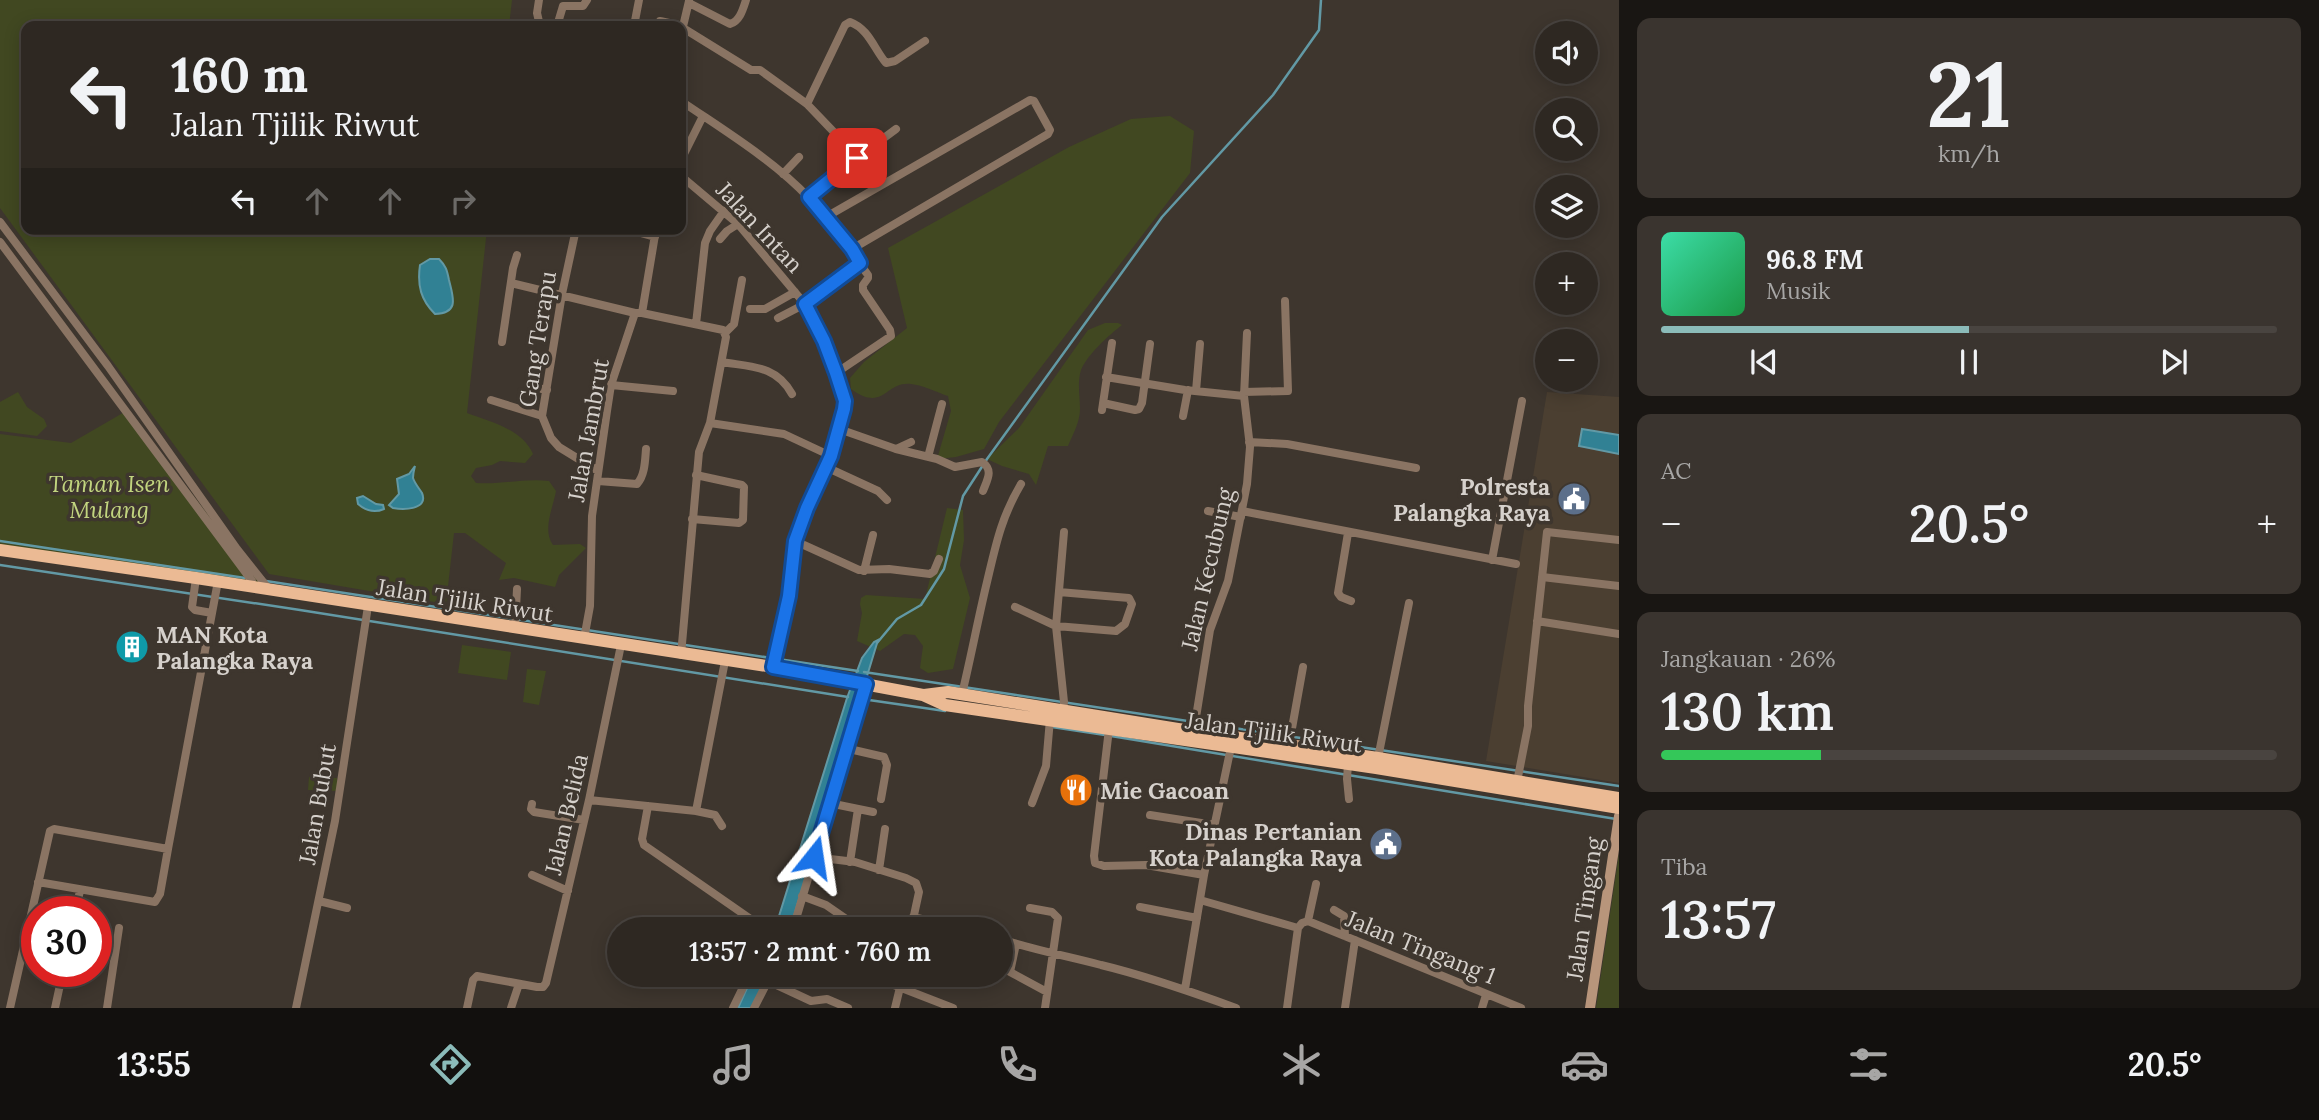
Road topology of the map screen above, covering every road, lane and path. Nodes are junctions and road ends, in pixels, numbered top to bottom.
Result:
1 (539, 0) edge
2 (587, 0) edge
3 (639, 0) edge
4 (746, 0) edge
5 (689, 1) edge
6 (539, 21) edge
7 (558, 21) edge
8 (635, 21) edge
9 (684, 21) edge
10 (686, 32) edge
11 (925, 41) dead end
12 (686, 104) edge
13 (807, 104) junction
14 (703, 116) junction
15 (897, 129) dead end
16 (686, 150) edge
17 (799, 157) dead end
18 (857, 158) junction
19 (783, 174) junction
20 (686, 180) edge
21 (809, 197) junction
22 (724, 211) junction
23 (826, 217) junction
24 (0, 222) edge
25 (738, 224) junction
26 (575, 235) edge
27 (655, 235) edge
28 (720, 239) dead end
29 (0, 242) edge
30 (852, 249) junction
31 (517, 255) dead end
32 (860, 263) junction
33 (742, 280) dead end
34 (511, 283) junction
35 (795, 292) junction
36 (562, 294) junction
37 (1285, 301) dead end
38 (805, 304) junction
39 (750, 309) dead end
40 (638, 313) junction
41 (778, 318) dead end
42 (696, 324) junction
43 (725, 332) junction
44 (1247, 333) dead end
45 (502, 342) dead end
46 (1112, 343) dead end
47 (1150, 344) dead end
48 (1200, 344) dead end
49 (722, 362) junction
50 (836, 373) junction
51 (1106, 377) junction
52 (1146, 383) junction
53 (611, 385) junction
54 (528, 386) dead end
55 (547, 390) junction
56 (673, 391) dead end
57 (1192, 391) junction
58 (792, 394) dead end
59 (1244, 394) junction
60 (491, 400) dead end
61 (1522, 401) dead end
62 (942, 404) dead end
63 (542, 416) junction
64 (1183, 416) dead end
65 (710, 423) junction
66 (839, 429) junction
67 (911, 442) dead end
68 (1250, 442) junction
69 (646, 449) dead end
70 (896, 449) junction
71 (831, 456) junction
72 (928, 457) junction
73 (826, 467) junction
74 (1416, 468) dead end
75 (696, 475) junction
76 (598, 476) junction
77 (1021, 484) dead end
78 (983, 491) dead end
79 (887, 500) dead end
80 (1208, 511) dead end
81 (1242, 514) junction
82 (692, 519) junction
83 (1064, 532) dead end
84 (1348, 533) junction
85 (873, 535) dead end
86 (1619, 540) edge
87 (795, 541) junction
88 (0, 550) edge
89 (939, 559) dead end
90 (1492, 560) junction
91 (1516, 564) dead end
92 (864, 571) junction
93 (1542, 577) junction
94 (196, 578) junction
95 (218, 581) junction
96 (1619, 586) edge
97 (253, 588) junction
98 (517, 589) dead end
99 (270, 591) junction
100 (1059, 592) junction
101 (1351, 601) dead end
102 (1409, 603) dead end
103 (368, 606) junction
104 (1015, 607) dead end
105 (212, 613) junction
106 (1537, 621) junction
107 (1056, 626) junction
108 (515, 629) junction
109 (1619, 634) edge
110 (584, 639) junction
111 (621, 645) junction
112 (681, 654) junction
113 (725, 661) junction
114 (773, 667) junction
115 (1303, 667) dead end
116 (857, 682) junction
117 (923, 695) junction
118 (962, 695) junction
119 (1063, 711) junction
120 (1051, 719) junction
121 (1109, 729) junction
122 (1193, 736) junction
123 (1289, 745) junction
124 (1231, 747) junction
125 (845, 748) junction
126 (1378, 758) junction
127 (1348, 764) junction
128 (1519, 785) junction
129 (1619, 798) edge
130 (881, 799) dead end
131 (1349, 799) dead end
132 (589, 800) junction
133 (829, 803) junction
134 (1032, 803) dead end
135 (532, 804) dead end
136 (648, 806) junction
137 (1619, 808) edge
138 (858, 809) junction
139 (696, 811) junction
140 (873, 812) dead end
141 (1150, 815) dead end
142 (1619, 816) edge
143 (584, 820) junction
144 (1214, 825) junction
145 (722, 826) dead end
146 (885, 829) dead end
147 (168, 849) junction
148 (814, 857) junction
149 (850, 862) junction
150 (879, 870) junction
151 (533, 875) dead end
152 (1204, 875) junction
153 (38, 882) junction
154 (1316, 884) dead end
155 (80, 891) junction
156 (568, 891) junction
157 (79, 896) edge
158 (802, 896) junction
159 (1200, 900) junction
160 (319, 901) junction
161 (1140, 907) dead end
162 (347, 908) dead end
163 (1030, 908) dead end
164 (1334, 910) dead end
165 (748, 917) edge
166 (796, 917) edge
167 (843, 917) edge
168 (913, 917) edge
169 (1197, 918) junction
170 (1308, 921) junction
171 (1298, 928) junction
172 (119, 929) dead end
173 (1345, 936) junction
174 (1355, 940) junction
175 (1013, 943) edge
176 (1016, 944) junction
177 (1053, 955) junction
178 (519, 984) junction
179 (60, 987) edge
180 (743, 987) edge
181 (764, 987) edge
182 (785, 987) edge
183 (895, 987) edge
184 (900, 989) junction
185 (1185, 989) junction
186 (1047, 992) junction
187 (1486, 995) junction
188 (10, 1008) edge
189 (55, 1008) edge
190 (107, 1008) edge
191 (296, 1008) edge
192 (467, 1008) edge
193 (510, 1008) edge
194 (733, 1008) edge
195 (754, 1008) edge
196 (848, 1008) edge
197 (895, 1008) edge
198 (953, 1008) edge
199 (1045, 1008) edge
200 (1236, 1008) edge
201 (1287, 1008) edge
202 (1345, 1008) edge
203 (1482, 1008) edge
204 (1521, 1008) edge
205 (1590, 1008) edge

1 - 6 street
2 - 7 street
3 - 8 street
4 - 5 street
5 - 9 street
10 - 13 street
11 - 13 street
12 - 14 street
13 - 18 street
14 - 16 street
14 - 19 street
15 - 18 street
17 - 19 street
18 - 21 street
19 - 21 street
20 - 22 street, Jalan Intan
21 - 23 street
22 - 25 street, Jalan Intan
22 - 42 street
23 - 30 street
23 - 30 street
24 - 99 street
25 - 28 street
25 - 35 street, Jalan Intan
26 - 36 street, Gang Terapu
27 - 40 street, Jalan Jambrut
29 - 97 street
30 - 32 street
31 - 34 street
32 - 38 street
32 - 50 street
33 - 43 street
34 - 36 street
34 - 45 street
35 - 38 street, Jalan Intan
35 - 39 street
36 - 40 street
36 - 55 street, Gang Terapu
37 - 59 street
38 - 41 street
38 - 50 street, Jalan Intan
40 - 42 street
40 - 53 street, Jalan Jambrut
42 - 43 street
43 - 49 street
44 - 59 street, Jalan Kecubung
46 - 51 street
47 - 52 street
48 - 57 street
49 - 58 street
49 - 65 street
50 - 66 street, Jalan Intan
51 - 52 street
51 - 52 street
52 - 57 street
53 - 56 street
53 - 76 street, Jalan Jambrut
54 - 55 street
55 - 63 street, Gang Terapu
57 - 59 street
57 - 64 street
59 - 68 street, Jalan Kecubung
60 - 63 street
61 - 90 street
62 - 72 street
63 - 76 street, Gang Terapu
65 - 71 street
65 - 75 street
66 - 70 street
66 - 71 street, Jalan Intan
67 - 70 street
68 - 74 street
68 - 81 street, Jalan Kecubung
69 - 76 street
70 - 72 street
71 - 73 street, Jalan Intan
72 - 78 street
73 - 79 street
73 - 87 street, Jalan Intan
75 - 82 street
75 - 82 street
76 - 110 street, Jalan Jambrut
77 - 118 street
80 - 81 street
81 - 84 street
81 - 122 street, Jalan Kecubung
82 - 112 street
83 - 100 street
84 - 90 street
84 - 101 street
85 - 92 street
86 - 93 street
87 - 92 street
87 - 114 street, Jalan Intan
88 - 94 highway, Jalan Tjilik Riwut
89 - 92 street
90 - 91 street
93 - 96 street
93 - 106 street
94 - 95 highway, Jalan Tjilik Riwut
94 - 105 street
95 - 97 highway, Jalan Tjilik Riwut
95 - 105 street
97 - 99 highway, Jalan Tjilik Riwut
98 - 108 street
99 - 103 highway, Jalan Tjilik Riwut
100 - 107 street
100 - 107 street
102 - 126 street
103 - 108 highway, Jalan Tjilik Riwut
103 - 160 street, Jalan Bubut
104 - 107 street
105 - 147 street
106 - 109 street
106 - 128 street
107 - 119 street
108 - 110 highway, Jalan Tjilik Riwut
110 - 111 highway, Jalan Tjilik Riwut
111 - 112 highway, Jalan Tjilik Riwut
111 - 132 street, Jalan Belida
112 - 113 highway, Jalan Tjilik Riwut
113 - 114 highway, Jalan Tjilik Riwut
113 - 139 street
114 - 116 highway, Jalan Tjilik Riwut
115 - 123 street
116 - 117 highway, Jalan Tjilik Riwut
116 - 125 street
117 - 118 highway, Jalan Tjilik Riwut
117 - 120 highway, Jalan Tjilik Riwut
118 - 119 highway, Jalan Tjilik Riwut
119 - 122 highway, Jalan Tjilik Riwut
120 - 121 highway, Jalan Tjilik Riwut
120 - 134 street
121 - 122 highway, Jalan Tjilik Riwut
121 - 152 street
122 - 123 highway, Jalan Tjilik Riwut
122 - 124 highway, Jalan Tjilik Riwut
123 - 126 highway, Jalan Tjilik Riwut
124 - 127 highway, Jalan Tjilik Riwut
124 - 144 street
125 - 130 street
125 - 133 street
126 - 128 highway, Jalan Tjilik Riwut
127 - 128 highway, Jalan Tjilik Riwut
127 - 131 street
128 - 129 highway, Jalan Tjilik Riwut
128 - 137 highway, Jalan Tjilik Riwut
132 - 136 street
132 - 143 street, Jalan Belida
133 - 138 street
133 - 148 street
135 - 143 street
136 - 139 street
136 - 165 street
138 - 140 street
138 - 149 street
139 - 145 street
141 - 144 street
142 - 205 main road, Jalan Tingang
143 - 156 street, Jalan Belida
144 - 152 street
146 - 150 street
147 - 153 street
147 - 155 street
148 - 149 street
148 - 158 street
149 - 150 street
150 - 168 street
151 - 156 street
152 - 159 street
153 - 155 street
153 - 188 street
154 - 170 street
155 - 157 street
156 - 178 street, Jalan Belida
158 - 166 street
158 - 167 street
159 - 169 street
159 - 171 street
160 - 162 street
160 - 191 street, Jalan Bubut
161 - 169 street
163 - 177 street
164 - 173 street
169 - 185 street
170 - 171 street
170 - 173 street, Jalan Tingang 1
171 - 201 street
172 - 190 street
173 - 174 street, Jalan Tingang 1
174 - 187 street, Jalan Tingang 1
174 - 202 street
175 - 176 street
176 - 177 street
176 - 186 street
177 - 185 street
177 - 186 street
178 - 192 street
178 - 193 street
179 - 189 street
180 - 194 street
181 - 195 street
182 - 196 street
183 - 184 street
184 - 197 street
184 - 198 street
185 - 200 street
186 - 199 street
187 - 203 street
187 - 204 street, Jalan Tingang 1

